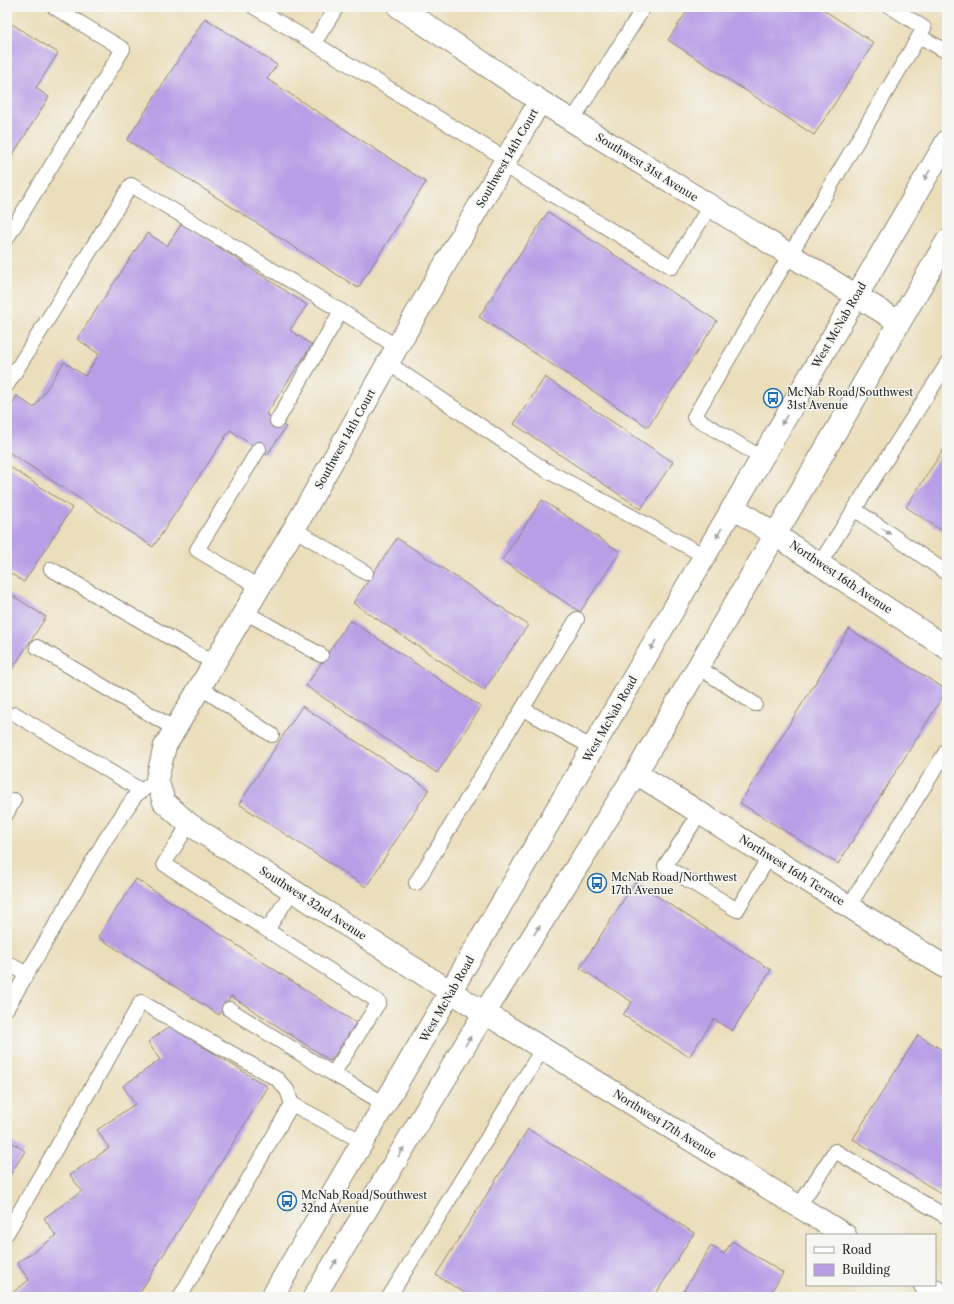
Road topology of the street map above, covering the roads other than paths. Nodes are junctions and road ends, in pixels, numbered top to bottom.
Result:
1 (54, 7) edge
2 (254, 7) edge
3 (337, 7) edge
4 (399, 7) edge
5 (644, 7) edge
6 (891, 7) edge
7 (919, 36) junction
8 (314, 43) junction
9 (947, 52) edge
10 (540, 101) junction
11 (572, 121) junction
12 (947, 141) edge
13 (504, 162) junction
14 (710, 206) junction
15 (7, 238) edge
16 (947, 241) edge
17 (789, 255) junction
18 (856, 297) junction
19 (340, 311) junction
20 (900, 322) junction
21 (392, 355) junction
22 (947, 364) edge
23 (7, 385) edge
24 (277, 421) dead end
25 (259, 449) dead end
26 (762, 458) junction
27 (733, 507) junction
28 (854, 509) junction
29 (294, 529) junction
30 (776, 534) junction
31 (705, 556) junction
32 (820, 563) junction
33 (51, 569) dead end
34 (947, 573) edge
35 (366, 574) dead end
36 (260, 587) junction
37 (245, 612) junction
38 (577, 619) dead end
39 (37, 646) dead end
40 (947, 648) edge
41 (321, 654) dead end
42 (214, 663) junction
43 (698, 667) junction
44 (200, 687) junction
45 (755, 704) dead end
46 (522, 709) junction
47 (15, 714) dead end
48 (175, 729) junction
49 (272, 735) dead end
50 (593, 748) junction
51 (947, 750) edge
52 (636, 773) junction
53 (150, 785) junction
54 (14, 800) dead end
55 (7, 813) edge
56 (700, 813) junction
57 (189, 824) junction
58 (770, 857) junction
59 (416, 883) dead end
60 (293, 890) junction
61 (849, 906) junction
62 (267, 930) junction
63 (7, 963) edge
64 (947, 968) edge
65 (27, 974) junction
66 (451, 992) junction
67 (7, 1008) edge
68 (229, 1009) dead end
69 (485, 1012) junction
70 (543, 1048) junction
71 (333, 1074) junction
72 (292, 1104) junction
73 (385, 1104) junction
74 (363, 1142) junction
75 (799, 1206) junction
76 (947, 1216) edge
77 (7, 1233) edge
78 (843, 1234) edge
79 (927, 1286) edge
80 (320, 1295) edge
81 (180, 1297) edge
82 (272, 1297) edge
83 (389, 1297) edge
84 (945, 1297) edge

1 - 15 lane
2 - 8 lane
3 - 8 lane
4 - 10 street, Southwest 31st Avenue
5 - 11 lane
6 - 7 lane
7 - 9 lane
7 - 17 lane
8 - 13 lane
10 - 11 street, Southwest 31st Avenue
10 - 13 street, Southwest 14th Court
11 - 14 street, Southwest 31st Avenue
12 -> 18 street, West McNab Road
13 - 14 lane
13 - 21 street, Southwest 14th Court
14 - 17 street, Southwest 31st Avenue
16 - 20 street
17 - 18 street, Southwest 31st Avenue
17 - 26 lane
18 - 20 street, Southwest 31st Avenue
18 -> 26 street, West McNab Road
19 - 21 lane
19 - 23 lane
19 - 24 lane
20 - 30 street
21 - 29 street, Southwest 14th Court
21 - 31 lane
22 - 28 lane
25 - 36 lane
26 - 27 street, West McNab Road
27 - 30 street, Northwest 16th Avenue
27 -> 31 street, West McNab Road
28 - 32 lane
28 -> 34 lane
29 - 35 lane
29 - 36 street, Southwest 14th Court
30 - 32 street, Northwest 16th Avenue
30 - 43 street
31 -> 50 street, West McNab Road
32 - 40 street, Northwest 16th Avenue
33 - 42 lane
36 - 37 street, Southwest 14th Court
37 - 41 lane
37 - 42 street, Southwest 14th Court
38 - 46 lane
39 - 48 lane
42 - 44 street, Southwest 14th Court
43 - 45 lane
43 - 52 street
44 - 48 street, Southwest 14th Court
44 - 49 lane
46 - 50 lane
46 - 59 lane
47 - 53 lane
48 - 53 street, Southwest 14th Court
50 - 66 street, West McNab Road
51 - 61 lane
52 - 56 street, Northwest 16th Terrace
69 -> 52 street
53 - 57 street, Southwest 32nd Avenue
53 - 65 lane
54 - 55 lane
56 - 58 street, Northwest 16th Terrace
56 - 58 lane
57 - 60 street, Southwest 32nd Avenue
57 - 62 lane
58 - 61 street, Northwest 16th Terrace
60 - 62 lane
60 - 66 street, Southwest 32nd Avenue
61 - 64 street, Northwest 16th Terrace
62 - 71 lane
63 - 65 lane
65 - 67 lane
66 - 69 street, Southwest 32nd Avenue
66 - 73 street, West McNab Road
68 - 71 lane
69 - 70 street, Northwest 17th Avenue
80 -> 69 street
70 - 75 street, Northwest 17th Avenue
70 - 83 lane
71 - 73 lane
72 - 74 lane
72 - 77 lane
72 - 81 lane
73 - 74 street, West McNab Road
74 - 82 street, West McNab Road
75 - 76 lane
75 - 78 street, Northwest 17th Avenue
79 - 84 street

